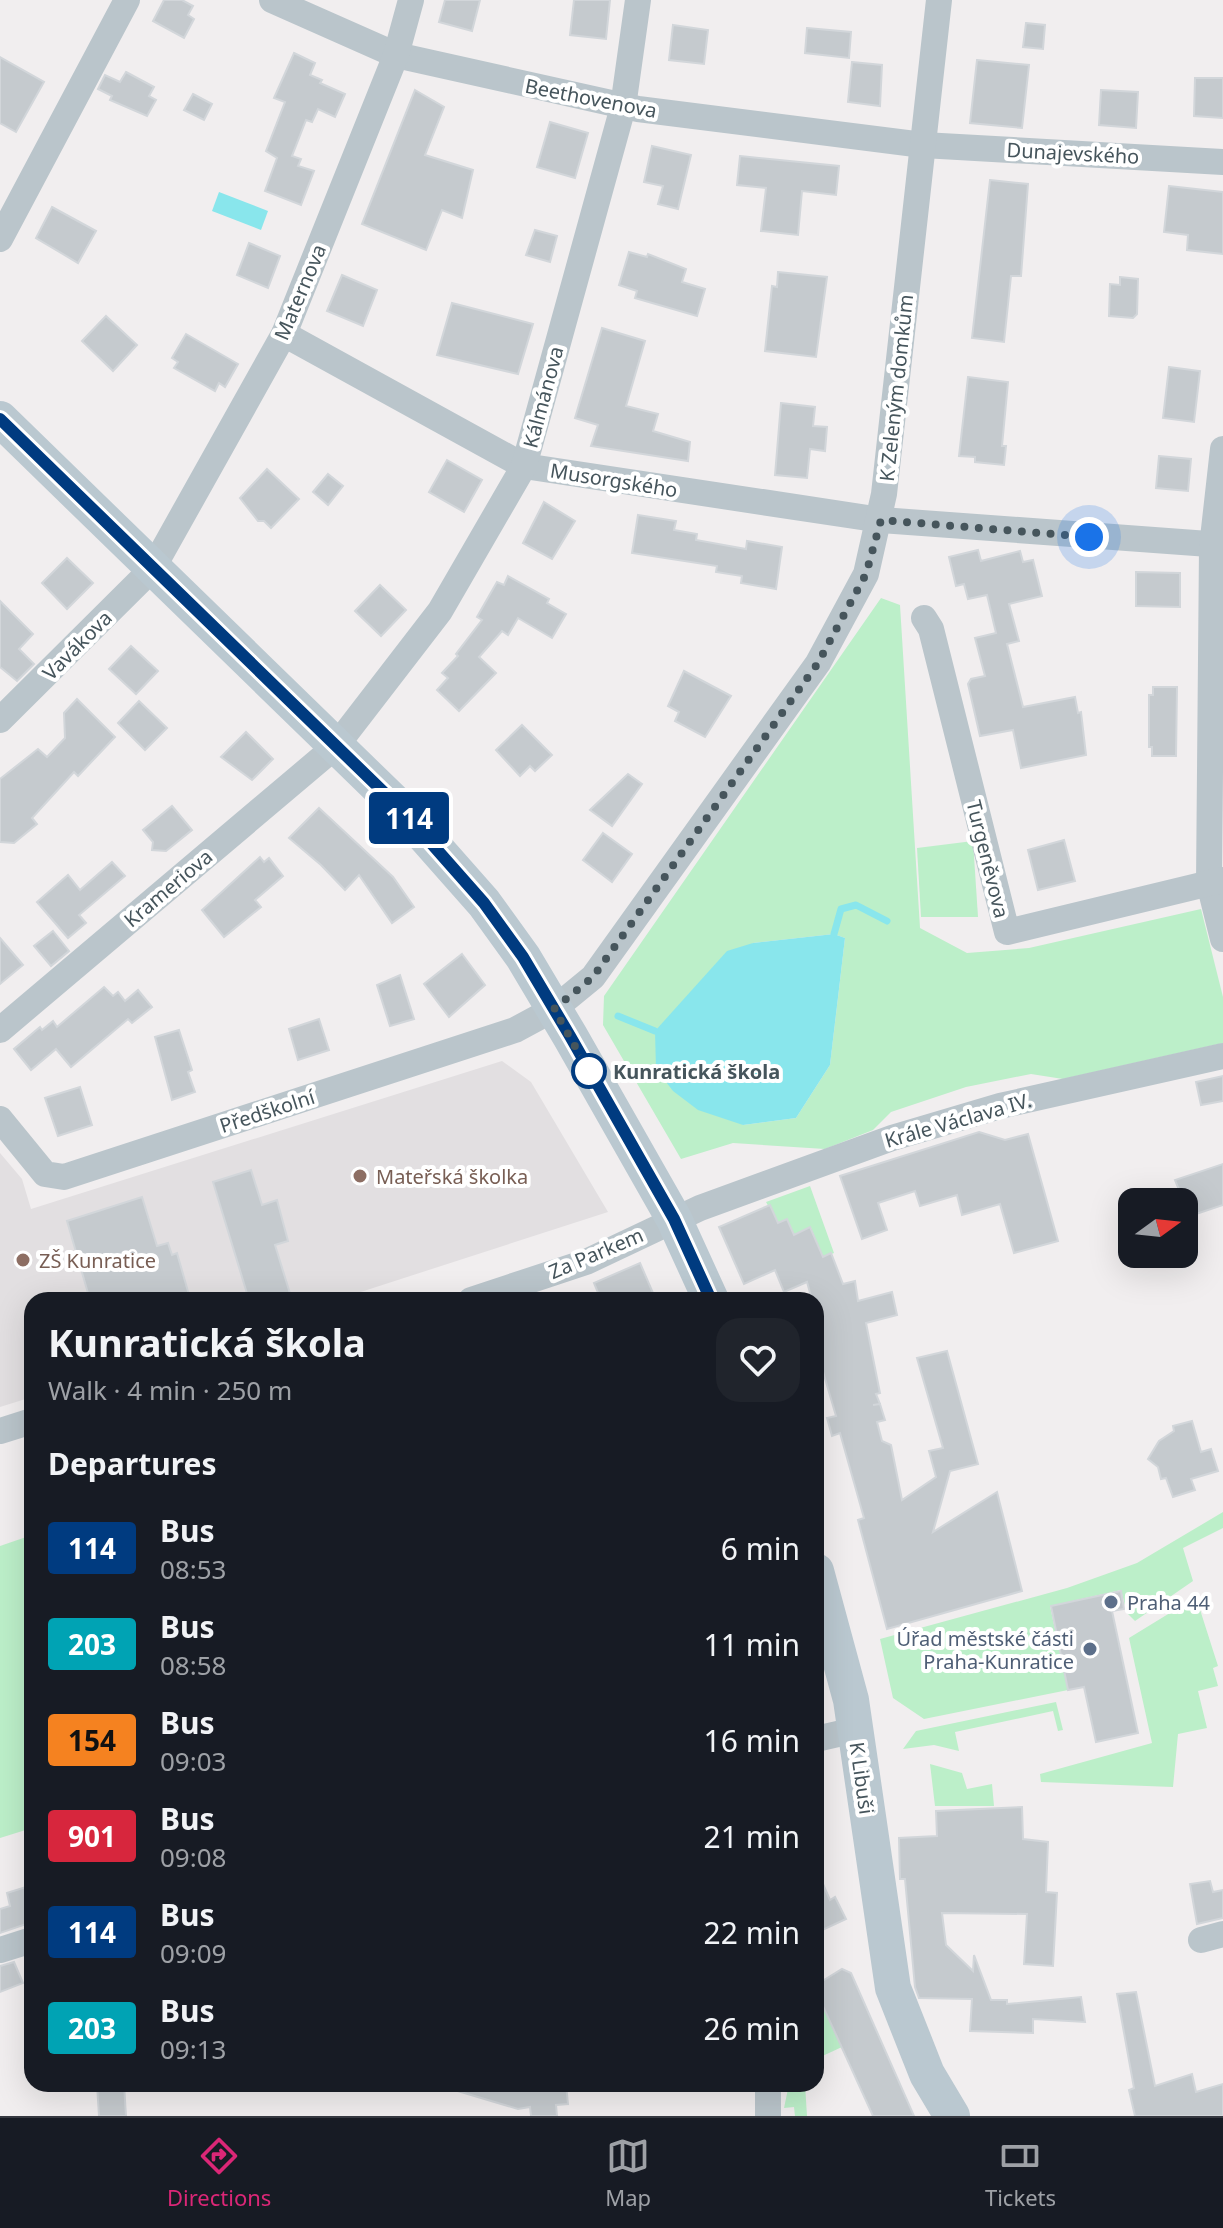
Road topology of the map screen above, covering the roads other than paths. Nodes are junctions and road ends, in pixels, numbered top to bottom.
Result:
1 (127, 0) edge
2 (272, 0) edge
3 (411, 0) edge
4 (638, 0) edge
5 (939, 0) edge
6 (396, 55) junction
7 (623, 107) junction
8 (923, 145) junction
9 (1223, 162) edge
10 (0, 239) edge
11 (284, 334) junction
12 (0, 419) edge
13 (1223, 449) edge
14 (524, 466) junction
15 (881, 520) junction
16 (1218, 546) edge
17 (153, 568) junction
18 (924, 618) dead end
19 (0, 720) edge
20 (336, 746) junction
21 (1216, 881) edge
22 (1223, 939) edge
23 (554, 1009) junction
24 (0, 1030) edge
25 (1223, 1056) edge
26 (0, 1119) edge
27 (687, 1214) junction
28 (495, 1292) edge
29 (709, 1292) edge
30 (24, 1424) edge
31 (0, 1431) edge
32 (824, 1599) edge
33 (833, 1735) edge
34 (24, 1942) edge
35 (0, 1950) edge
36 (768, 2092) edge
37 (768, 2116) edge
38 (952, 2116) edge

1 - 10 street
2 - 6 street, Beethovenova
3 - 6 street, Maternova
4 - 7 street, Kálmánova
5 - 8 street, K Zeleným domkům
6 - 7 street, Beethovenova
6 - 11 street, Maternova
7 - 8 street, Beethovenova
7 - 14 street, Kálmánova
8 - 9 street, Dunajevského
8 - 15 street, K Zeleným domkům
11 - 14 street, Musorgského
11 - 17 street, Maternova
12 - 17 street
13 - 16 street
14 - 15 street, Musorgského
14 - 20 street, Kálmánova
15 - 16 street, Musorgského
15 - 23 street, K Zeleným domkům
16 - 21 street
17 - 19 street, Vavákova
17 - 20 street
18 - 21 street, Turgeněvova
20 - 23 street
20 - 24 street, Krameriova
21 - 22 street
23 - 26 street, Předškolní
23 - 27 street
25 - 27 street, Krále Václava IV.
27 - 28 street, Za Parkem
27 - 29 street
30 - 31 street
32 - 33 street, K Libuši
33 - 38 street, K Libuši
34 - 35 street
36 - 37 street

